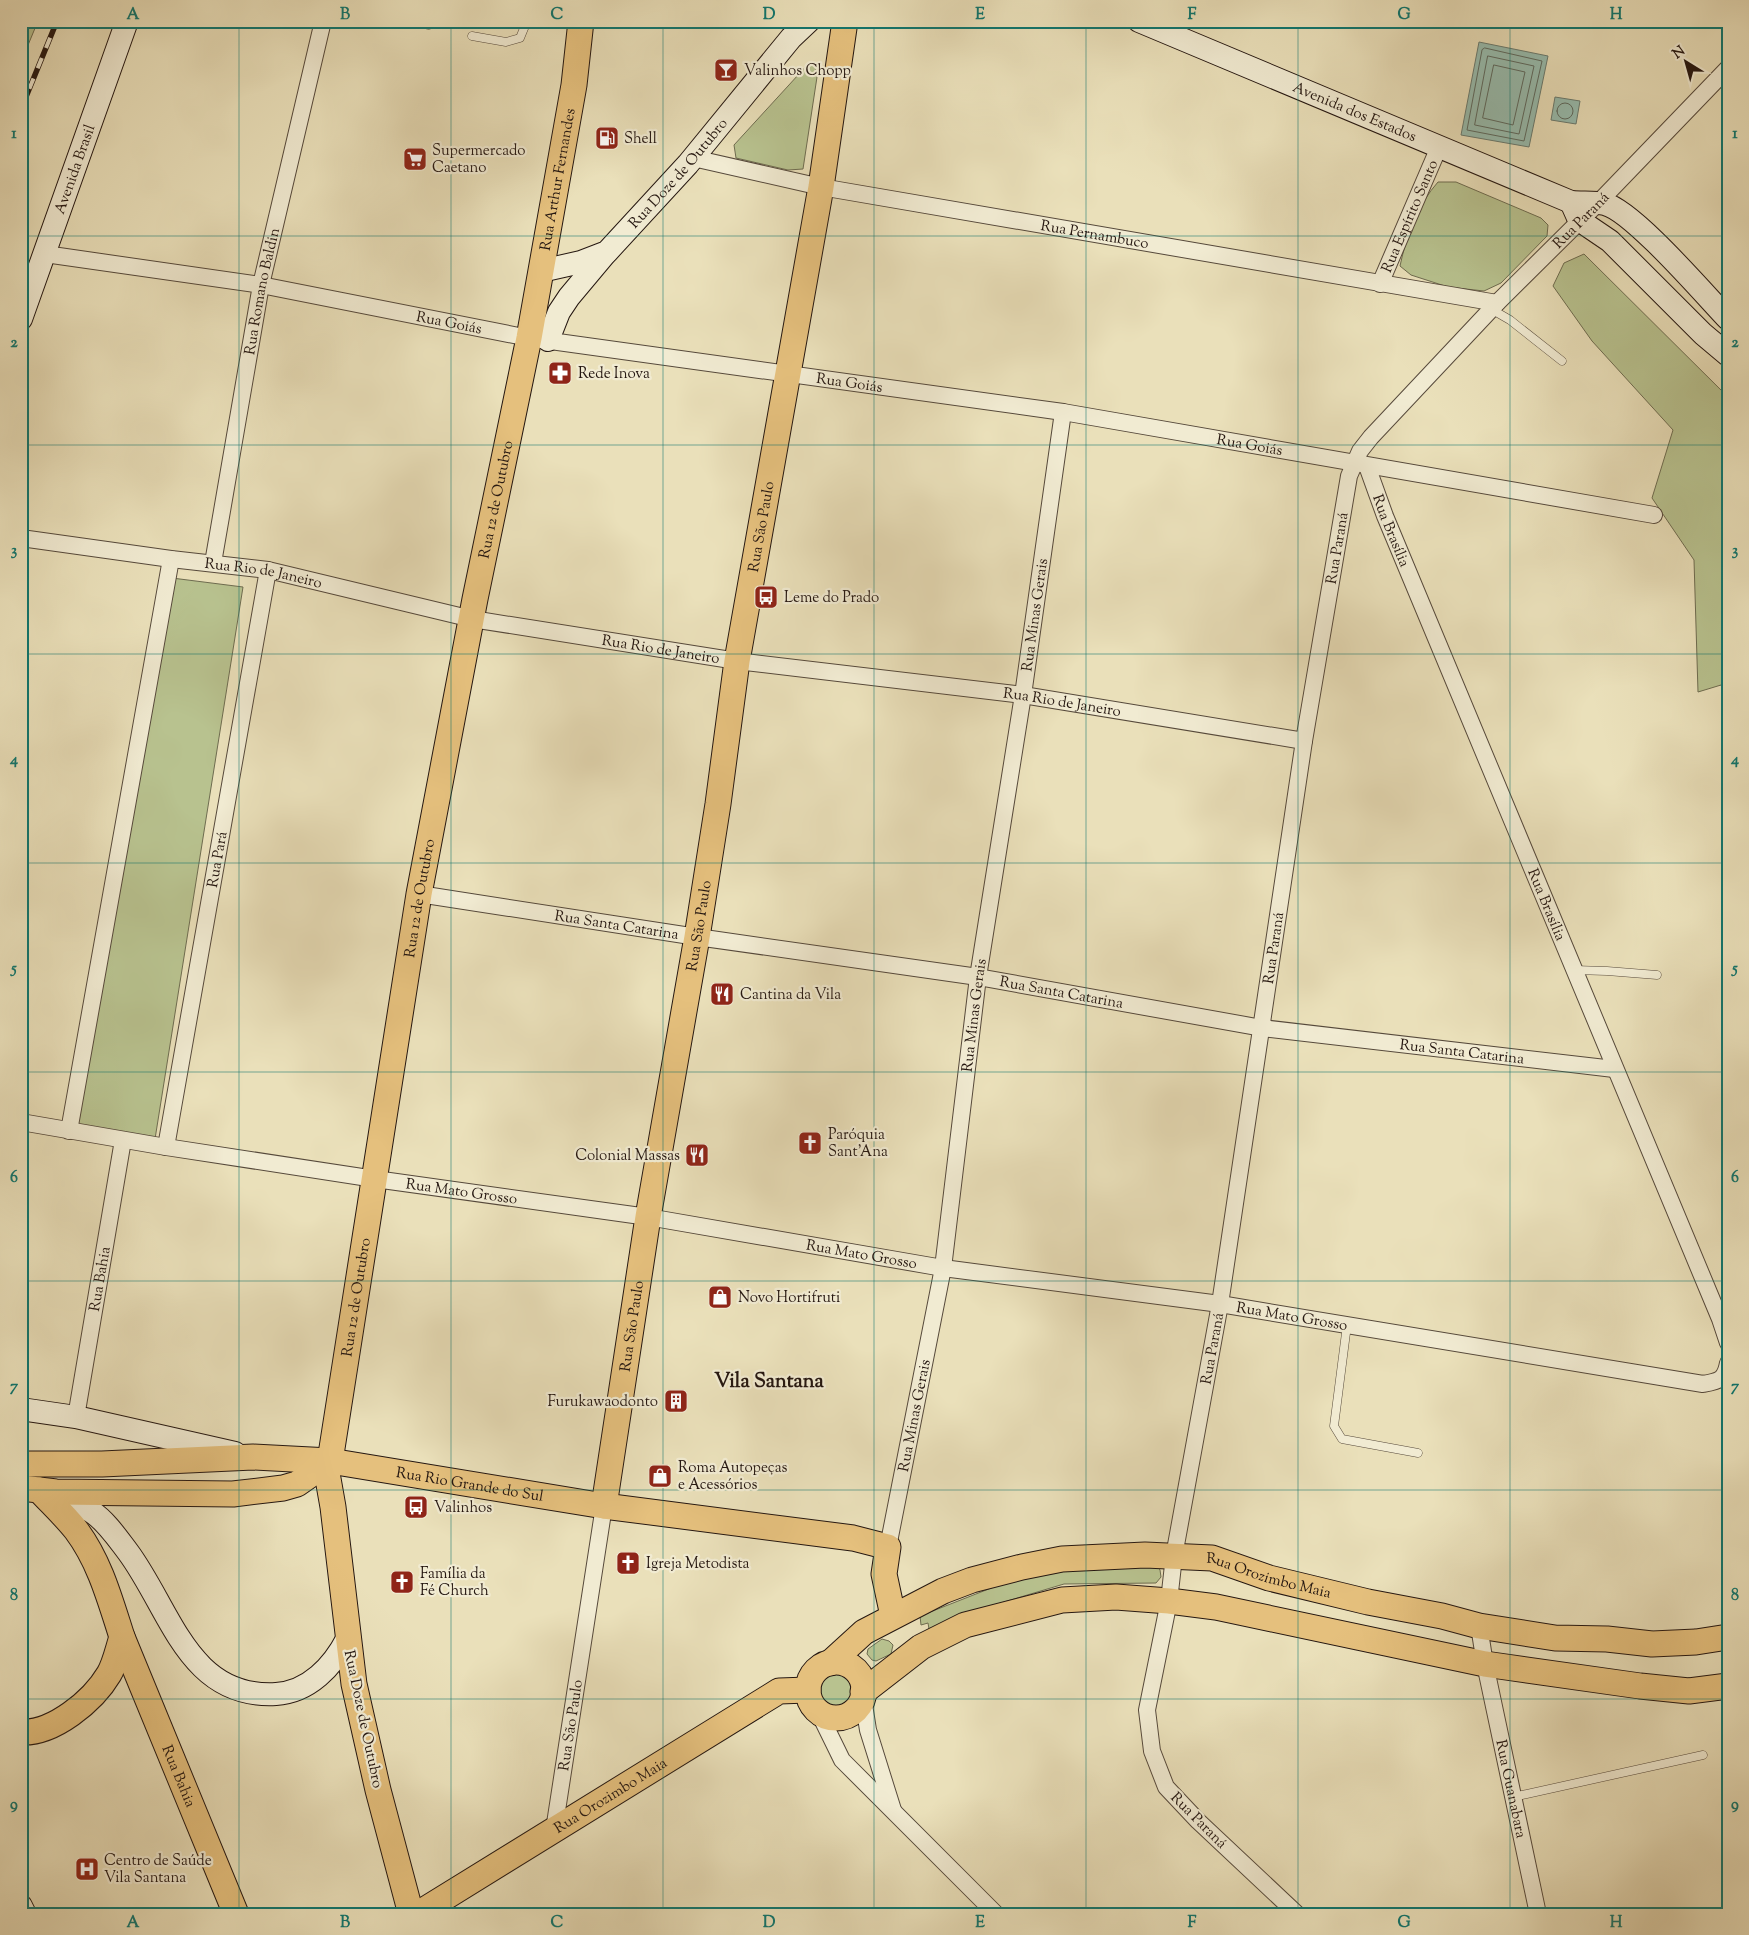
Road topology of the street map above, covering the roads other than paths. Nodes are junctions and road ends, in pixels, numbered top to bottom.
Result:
1 (127, 21) edge
2 (324, 21) edge
3 (527, 21) edge
4 (581, 21) edge
5 (809, 21) edge
6 (845, 21) edge
7 (1139, 21) edge
8 (418, 22) dead end
9 (429, 25) dead end
10 (795, 30) edge
11 (472, 36) dead end
12 (1728, 68) edge
13 (1439, 148) junction
14 (693, 158) junction
15 (821, 187) junction
16 (1597, 204) junction
17 (1575, 212) junction
18 (607, 252) junction
19 (45, 254) junction
20 (541, 271) junction
21 (1380, 284) junction
22 (262, 285) junction
23 (1494, 306) junction
24 (21, 319) edge
25 (1728, 319) edge
26 (538, 339) junction
27 (1728, 355) edge
28 (1562, 361) dead end
29 (787, 373) junction
30 (1063, 412) junction
31 (1360, 464) junction
32 (1654, 515) dead end
33 (21, 538) edge
34 (171, 559) junction
35 (212, 563) junction
36 (268, 570) junction
37 (472, 619) junction
38 (736, 661) junction
39 (1023, 695) junction
40 (1304, 741) junction
41 (420, 894) junction
42 (697, 938) junction
43 (1574, 970) junction
44 (1657, 975) dead end
45 (978, 977) junction
46 (1262, 1028) junction
47 (1614, 1068) junction
48 (21, 1122) edge
49 (69, 1131) junction
50 (123, 1140) junction
51 (166, 1147) junction
52 (375, 1179) junction
53 (648, 1217) junction
54 (943, 1268) junction
55 (1220, 1304) junction
56 (1347, 1325) junction
57 (1728, 1343) edge
58 (1728, 1363) edge
59 (21, 1409) edge
60 (76, 1417) junction
61 (1418, 1453) dead end
62 (253, 1458) junction
63 (330, 1461) junction
64 (21, 1464) edge
65 (39, 1490) edge
66 (604, 1506) junction
67 (888, 1547) junction
68 (1174, 1556) junction
69 (1169, 1601) junction
70 (892, 1616) junction
71 (1479, 1626) junction
72 (1728, 1637) edge
73 (122, 1638) junction
74 (347, 1639) junction
75 (920, 1647) junction
76 (830, 1663) junction
77 (1485, 1664) junction
78 (1728, 1686) edge
79 (808, 1690) junction
80 (863, 1695) junction
81 (819, 1713) junction
82 (21, 1732) edge
83 (1703, 1755) dead end
84 (1513, 1797) junction
85 (894, 1812) junction
86 (554, 1830) junction
87 (21, 1906) edge
88 (25, 1914) edge
89 (236, 1914) edge
90 (411, 1914) edge
91 (418, 1914) edge
92 (996, 1914) edge
93 (1297, 1914) edge
94 (1538, 1914) edge

1 - 19 main road, Avenida Brasil
2 - 22 street, Rua Romano Baldin
3 - 11 lane
4 - 20 main road, Rua Arthur Fernandes
5 - 10 main road, Rua Doze de Outubro
6 - 15 main road, Rua São Paulo
7 - 13 main road, Avenida dos Estados
8 - 9 lane
10 - 14 main road, Rua Doze de Outubro
12 - 16 street, Rua Paraná
13 - 17 main road, Avenida dos Estados
13 - 21 street, Rua Espírito Santo
14 - 15 street, Rua Pernambuco
14 - 18 main road, Rua Doze de Outubro
15 - 21 street, Rua Pernambuco
15 - 29 main road, Rua São Paulo
16 - 17 main road, Avenida dos Estados
16 - 25 main road, Avenida dos Estados
17 - 23 street, Rua Paraná
17 - 27 main road, Avenida dos Estados
18 - 20 main road, Rua Doze de Outubro
18 - 26 main road
19 - 22 street, Rua Goiás
19 - 24 main road, Avenida Brasil
20 - 26 main road, Rua Arthur Fernandes
21 - 23 street, Rua Pernambuco
22 - 26 street, Rua Goiás
22 - 35 street, Rua Romano Baldin
23 - 28 lane
23 - 31 street, Rua Paraná
26 - 29 street, Rua Goiás
26 - 37 main road, Rua 12 de Outubro
29 - 30 street, Rua Goiás
29 - 38 main road, Rua São Paulo
30 - 31 street, Rua Goiás
30 - 39 street, Rua Minas Gerais
31 - 32 street, Rua Goiás
31 - 40 street, Rua Paraná
31 - 43 street, Rua Brasília
33 - 34 street, Rua Rio de Janeiro
34 - 35 street, Rua Rio de Janeiro
34 - 49 street
35 - 36 street, Rua Rio de Janeiro
36 - 37 street, Rua Rio de Janeiro
36 - 51 street, Rua Pará
37 - 38 street, Rua Rio de Janeiro
37 - 41 main road, Rua 12 de Outubro
38 - 39 street, Rua Rio de Janeiro
38 - 42 main road, Rua São Paulo
39 - 40 street, Rua Rio de Janeiro
39 - 45 street, Rua Minas Gerais
40 - 46 street, Rua Paraná
41 - 42 street, Rua Santa Catarina
41 - 52 main road, Rua 12 de Outubro
42 - 45 street, Rua Santa Catarina
42 - 53 main road, Rua São Paulo
43 - 44 lane
43 - 47 street, Rua Brasília
45 - 46 street, Rua Santa Catarina
45 - 54 street, Rua Minas Gerais
46 - 47 street, Rua Santa Catarina
46 - 55 street, Rua Paraná
47 - 57 street, Rua Brasília
48 - 49 street, Rua Mato Grosso
49 - 50 street, Rua Mato Grosso
50 - 51 street, Rua Mato Grosso
50 - 60 street, Rua Bahia
51 - 52 street, Rua Mato Grosso
52 - 53 street, Rua Mato Grosso
52 - 63 main road, Rua 12 de Outubro
53 - 54 street, Rua Mato Grosso
53 - 66 main road, Rua São Paulo
54 - 55 street, Rua Mato Grosso
54 - 67 street, Rua Minas Gerais
55 - 56 street, Rua Mato Grosso
55 - 68 street, Rua Paraná
56 - 58 street, Rua Mato Grosso
56 - 61 lane
59 - 60 main road
60 - 62 main road
62 - 63 main road, Rua Rio Grande do Sul
62 - 64 main road, Rua Rio Grande do Sul
63 - 65 main road
63 - 66 main road, Rua Rio Grande do Sul
63 - 74 main road, Rua Doze de Outubro
65 - 73 main road, Rua Bahia
65 - 74 main road
66 - 67 main road, Rua Rio Grande do Sul
66 - 86 street, Rua São Paulo
67 - 70 main road, Rua Minas Gerais
68 - 69 street, Rua Paraná
68 - 70 main road, Rua Orozimbo Maia
68 - 71 main road, Rua Orozimbo Maia
69 - 75 main road
69 - 77 main road
69 - 93 street, Rua Paraná
70 - 75 main road
70 - 76 main road, Rua Orozimbo Maia
71 - 72 main road, Rua Orozimbo Maia
71 - 77 street, Rua Guanabara
73 - 82 main road
73 - 89 main road, Rua Bahia
74 - 90 main road, Rua Doze de Outubro
75 - 80 main road
76 - 79 main road
76 - 80 main road
77 - 78 main road
77 - 84 street, Rua Guanabara
79 - 81 main road
79 - 86 main road, Rua Orozimbo Maia
80 - 81 main road
80 - 85 street
81 - 85 street
83 - 84 lane
84 - 94 street, Rua Guanabara
85 - 92 street
86 - 91 main road, Rua Orozimbo Maia
87 - 88 main road

